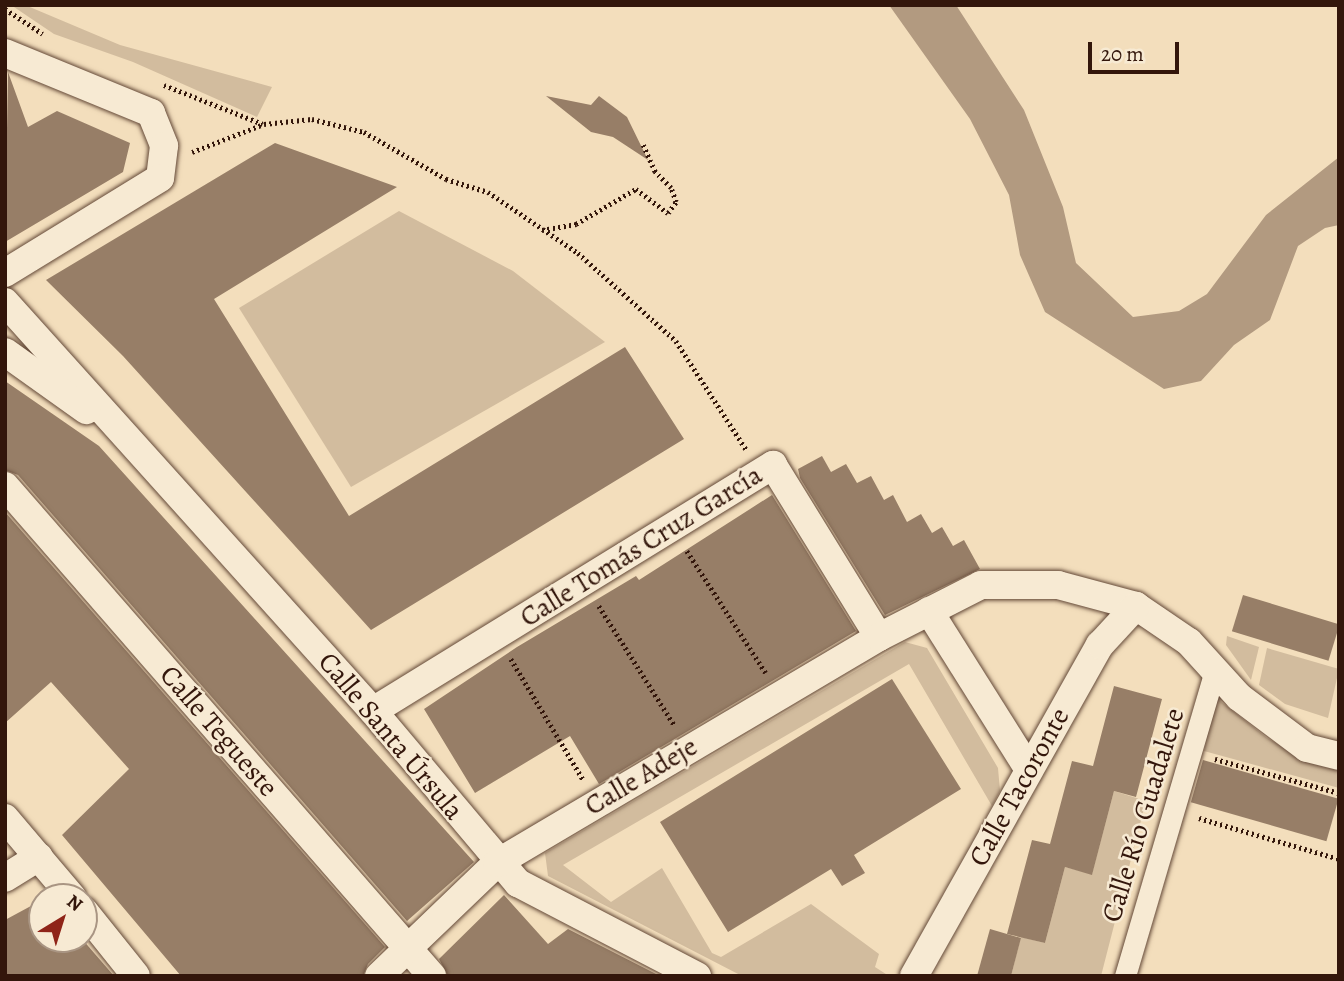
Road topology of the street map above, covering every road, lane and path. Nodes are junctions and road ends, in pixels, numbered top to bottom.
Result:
1 (5, 53) edge
2 (643, 145) dead end
3 (161, 171) junction
4 (541, 230) junction
5 (5, 273) edge
6 (5, 302) edge
7 (5, 352) edge
8 (129, 440) junction
9 (760, 473) junction
10 (5, 486) edge
11 (672, 527) junction
12 (583, 582) junction
13 (1136, 606) junction
14 (929, 611) junction
15 (497, 634) junction
16 (879, 637) junction
17 (1215, 671) junction
18 (779, 694) junction
19 (373, 711) junction
20 (688, 747) junction
21 (1191, 753) junction
22 (1339, 756) edge
23 (1028, 768) junction
24 (1339, 793) edge
25 (596, 802) junction
26 (1174, 810) junction
27 (5, 818) edge
28 (39, 856) junction
29 (1339, 859) edge
30 (497, 863) junction
31 (5, 878) edge
32 (61, 883) edge
33 (98, 928) edge
34 (409, 950) junction
35 (681, 972) edge
36 (136, 976) edge
37 (379, 976) edge
38 (432, 976) edge
39 (914, 976) edge
40 (1125, 976) edge

1 - 3 street
2 - 4 path
3 - 4 path
3 - 5 street
4 - 9 path
6 - 8 street, Calle Santa Úrsula
7 - 8 street, Calle Santa Úrsula
8 - 19 street, Calle Santa Úrsula
9 - 11 street, Calle Tomás Cruz García
9 - 16 street, Calle Tomás Cruz García
10 - 34 street, Calle Tegueste
11 - 12 street, Calle Tomás Cruz García
11 - 18 path
12 - 15 street, Calle Tomás Cruz García
12 - 20 path
13 - 14 street, Calle Adeje
13 - 17 street, Calle Adeje
13 - 23 street, Calle Tacoronte
14 - 16 street, Calle Adeje
14 - 23 street
15 - 19 street, Calle Tomás Cruz García
15 - 25 path
16 - 18 street, Calle Adeje
17 - 21 street, Calle Río Guadalete
17 - 22 street, Calle Adeje
18 - 20 street, Calle Adeje
19 - 30 street, Calle Santa Úrsula
20 - 25 street, Calle Adeje
21 - 24 path
21 - 26 street, Calle Río Guadalete
23 - 39 street, Calle Tacoronte
25 - 30 street, Calle Adeje
26 - 29 path
26 - 40 street, Calle Río Guadalete
27 - 28 street
28 - 31 street
28 - 32 street
30 - 34 street, Calle Adeje
30 - 35 street, Calle Santa Úrsula
33 - 36 street
34 - 37 street, Calle Adeje
34 - 38 street, Calle Tegueste

